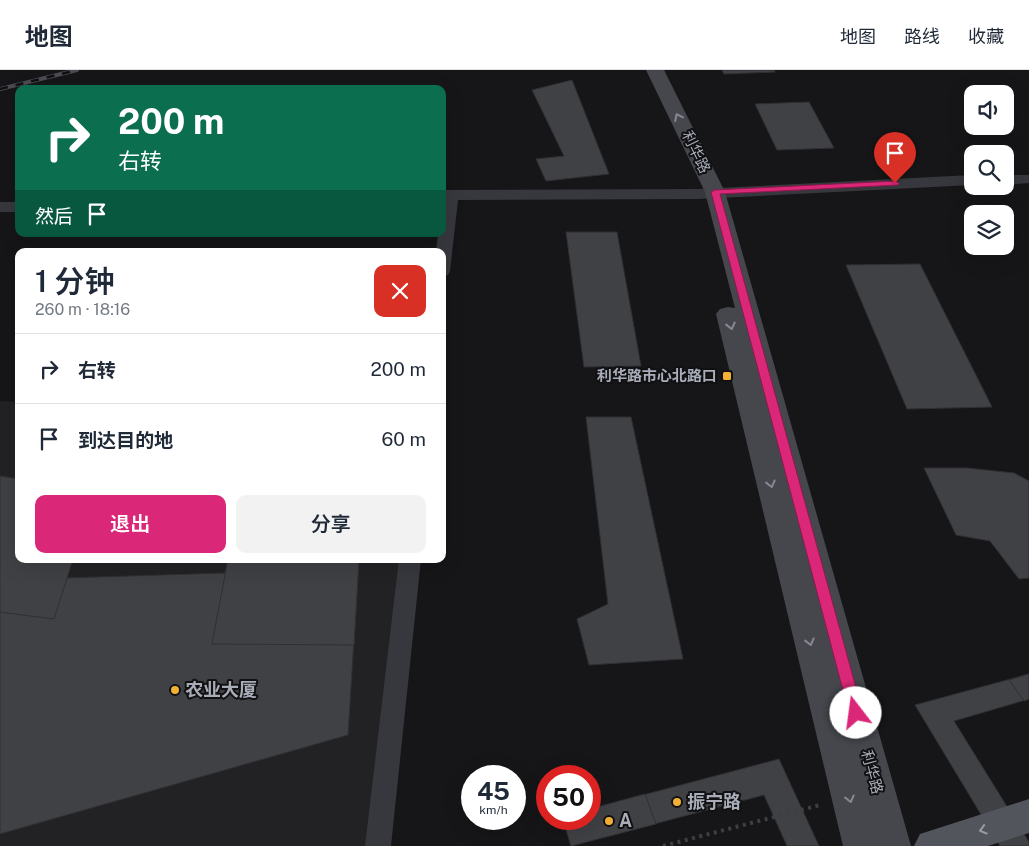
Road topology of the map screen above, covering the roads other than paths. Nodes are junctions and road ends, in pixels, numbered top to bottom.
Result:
1 (638, 70) edge
2 (655, 70) edge
3 (1029, 179) edge
4 (964, 180) edge
5 (1014, 180) edge
6 (706, 193) junction
7 (447, 195) edge
8 (15, 206) edge
9 (0, 207) edge
10 (446, 210) edge
11 (410, 563) edge
12 (1029, 816) edge
13 (378, 846) edge
14 (862, 846) edge
15 (892, 846) edge
16 (933, 846) edge

1 - 6 main road, 利华路
6 -> 2 main road, 利华路
3 - 5 street
4 - 6 street
6 - 7 street
6 -> 14 main road, 利华路
6 - 15 main road, 利华路
7 - 10 street
8 - 9 street
11 - 13 street
12 -> 16 main road

